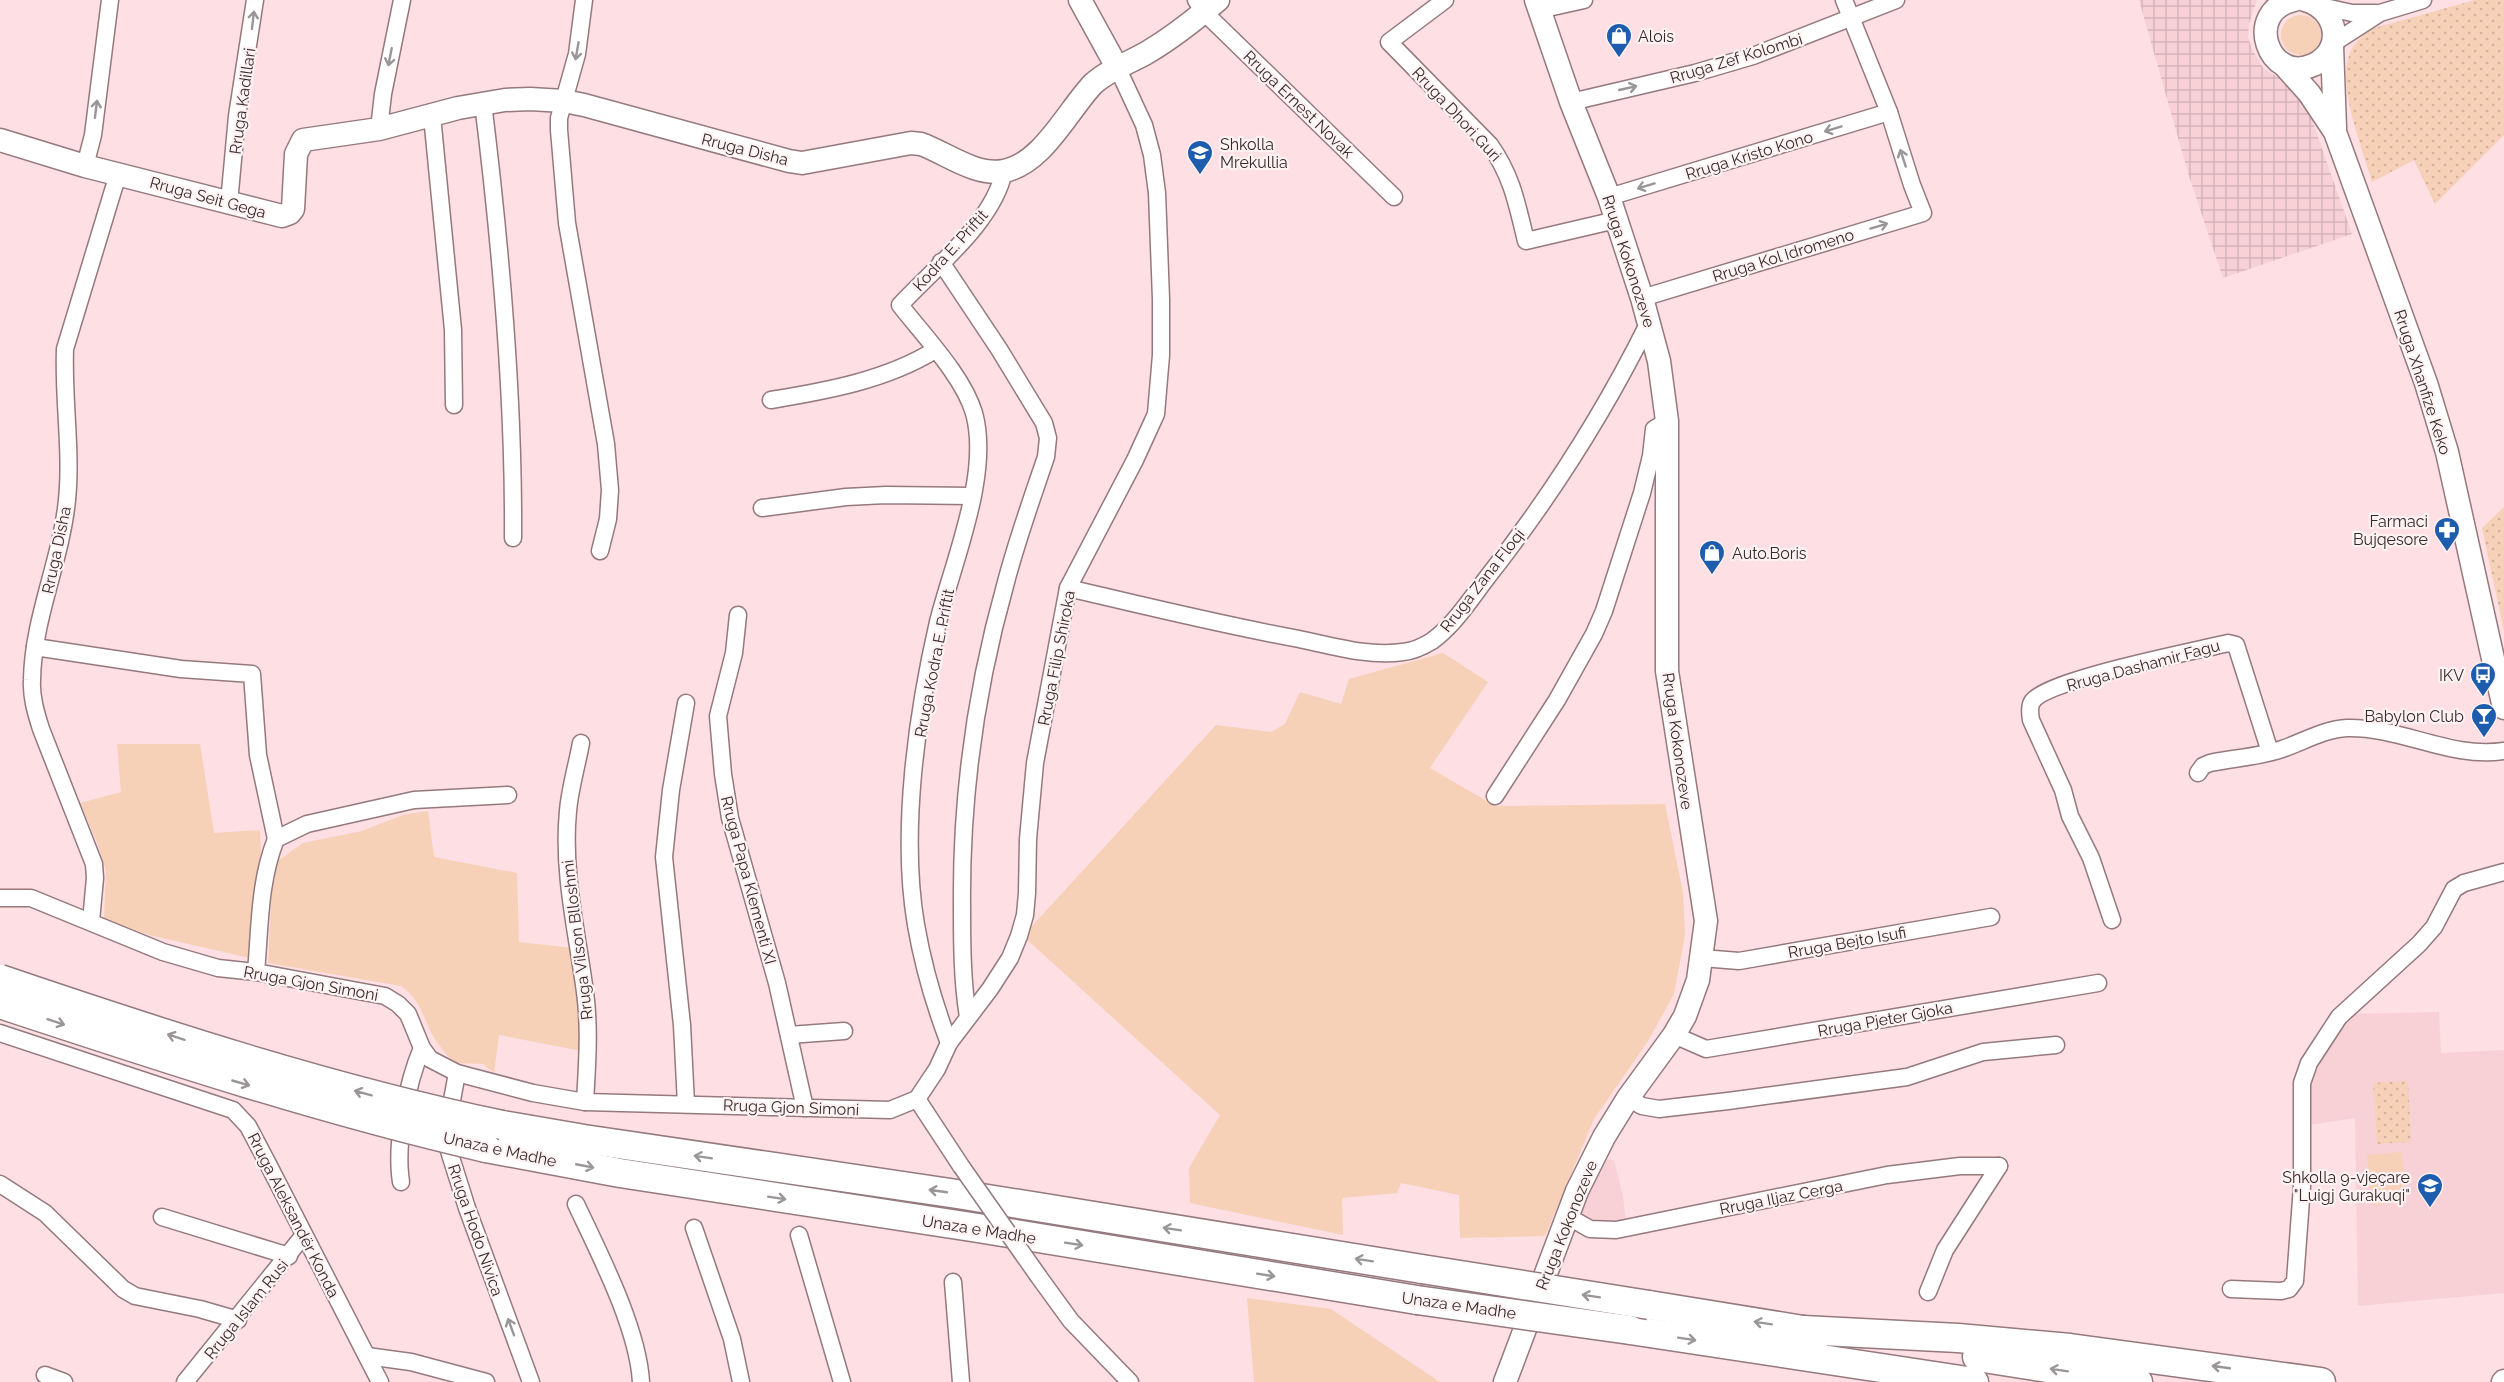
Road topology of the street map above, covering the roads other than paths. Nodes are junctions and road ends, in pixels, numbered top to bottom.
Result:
1 (110, 0) edge
2 (255, 0) edge
3 (402, 0) edge
4 (584, 0) edge
5 (1080, 0) edge
6 (1445, 0) edge
7 (1584, 0) edge
8 (1844, 0) edge
9 (1896, 0) edge
10 (2294, 0) edge
11 (2422, 0) edge
12 (2314, 3) edge
13 (1206, 4) edge
14 (1537, 5) edge
15 (2268, 11) edge
16 (2380, 13) junction
17 (1850, 16) junction
18 (2332, 45) junction
19 (2283, 64) junction
20 (1118, 69) junction
21 (564, 101) junction
22 (1571, 102) junction
23 (483, 104) junction
24 (1889, 112) junction
25 (432, 116) junction
26 (379, 129) junction
27 (2335, 132) junction
28 (6, 142) edge
29 (85, 166) junction
30 (1004, 171) junction
31 (118, 174) junction
32 (1394, 197) dead end
33 (1609, 197) junction
34 (229, 202) junction
35 (1616, 220) junction
36 (941, 262) junction
37 (1642, 298) junction
38 (900, 305) joint
39 (1649, 322) junction
40 (935, 350) junction
41 (771, 400) dead end
42 (454, 405) dead end
43 (1666, 421) junction
44 (972, 496) junction
45 (762, 508) dead end
46 (513, 538) dead end
47 (600, 551) dead end
48 (1068, 588) junction
49 (738, 615) dead end
50 (35, 647) junction
51 (686, 703) dead end
52 (2504, 708) edge
53 (581, 743) dead end
54 (2504, 751) edge
55 (2270, 752) junction
56 (2198, 773) dead end
57 (508, 795) dead end
58 (1496, 796) dead end
59 (276, 839) junction
60 (2504, 872) edge
61 (0, 898) edge
62 (1991, 917) dead end
63 (2112, 920) dead end
64 (91, 921) junction
65 (1702, 958) junction
66 (256, 972) junction
67 (0, 979) edge
68 (2098, 983) dead end
69 (0, 1004) edge
70 (968, 1017) junction
71 (844, 1031) dead end
72 (0, 1033) edge
73 (789, 1035) junction
74 (1674, 1035) junction
75 (949, 1042) junction
76 (2056, 1045) dead end
77 (422, 1048) junction
78 (457, 1073) junction
79 (1628, 1098) junction
80 (916, 1099) junction
81 (585, 1102) junction
82 (686, 1104) junction
83 (805, 1108) junction
84 (494, 1136) junction
85 (401, 1182) dead end
86 (0, 1184) edge
87 (576, 1204) dead end
88 (162, 1216) dead end
89 (1567, 1216) junction
90 (694, 1228) dead end
91 (304, 1235) junction
92 (799, 1235) dead end
93 (289, 1256) junction
94 (953, 1282) dead end
95 (2231, 1289) dead end
96 (1928, 1292) dead end
97 (1529, 1316) junction
98 (238, 1320) junction
99 (1803, 1330) junction
100 (367, 1356) junction
101 (1847, 1364) junction
102 (45, 1376) dead end
103 (196, 1378) edge
104 (64, 1382) edge
105 (380, 1382) edge
106 (486, 1382) edge
107 (531, 1382) edge
108 (641, 1382) edge
109 (741, 1382) edge
110 (842, 1382) edge
111 (961, 1382) edge
112 (1130, 1382) edge
113 (1505, 1382) edge
114 (1909, 1382) edge
115 (1974, 1382) edge
116 (2138, 1382) edge
117 (2320, 1382) edge

29 -> 1 street
34 -> 2 street, Rruga Kadillari
3 -> 26 street
4 -> 21 street
5 - 20 street
6 - 35 street, Rruga Dhori Guri
7 - 14 street
8 - 17 street
9 - 17 street, Rruga Zef Kolombi
10 - 15 street
11 - 16 street
12 - 16 street
12 - 18 street, Rruga Xhanfize Keko
13 - 20 street
13 - 32 street, Rruga Ernest Novak
14 - 22 street, Rruga Kokonozeve
15 - 19 street, Rruga Xhanfize Keko
16 - 18 street
22 -> 17 street, Rruga Zef Kolombi
17 - 24 street
18 - 19 street
18 - 27 street, Rruga Xhanfize Keko
19 - 27 street, Rruga Xhanfize Keko
20 - 30 street
20 - 48 street, Rruga Filip Shiroka
21 - 23 street, Rruga Disha
21 - 30 street, Rruga Disha
21 - 47 street
22 - 33 street, Rruga Kokonozeve
23 - 25 street, Rruga Seit Gega
23 - 46 street
24 -> 33 street, Rruga Kristo Kono
37 -> 24 street, Rruga Kol Idromeno
25 - 26 street, Rruga Seit Gega
25 - 42 street
26 - 34 street, Rruga Seit Gega
27 - 52 street, Rruga Xhanfize Keko
28 - 29 street, Rruga Seit Gega
29 - 31 street, Rruga Seit Gega
30 - 36 street, Kodra E. Priftit
31 - 34 street, Rruga Seit Gega
31 - 50 street, Rruga Disha
33 - 35 street, Rruga Kokonozeve
35 - 37 street, Rruga Kokonozeve
36 - 38 street, Kodra E. Priftit
36 - 70 street
37 - 39 street, Rruga Kokonozeve
38 - 40 street, Rruga Kodra E. Priftit
39 - 43 street, Rruga Kokonozeve
39 - 48 street, Rruga Zana Floqi
40 - 41 street
40 - 44 street, Rruga Kodra E. Priftit
43 - 58 street
43 - 65 street, Rruga Kokonozeve
44 - 45 street
44 - 75 street, Rruga Kodra E. Priftit
48 - 70 street, Rruga Filip Shiroka
49 - 73 street, Rruga Papa Klementi XI
50 - 59 street
50 - 64 street, Rruga Disha
51 - 82 street
53 - 81 street, Rruga Vilson Blloshmi
54 - 55 street
55 - 56 street
55 - 63 street, Rruga Dashamir Fagu
57 - 59 street
59 - 66 street
60 - 95 street
61 - 64 street, Rruga Gjon Simoni
62 - 65 street, Rruga Bejto Isufi
64 - 66 street, Rruga Gjon Simoni
65 - 74 street, Rruga Kokonozeve
66 - 77 street, Rruga Gjon Simoni
84 -> 67 highway, Unaza e Madhe, bridge
68 - 74 street, Rruga Pjeter Gjoka
69 -> 84 highway, Unaza e Madhe, bridge
70 - 75 street, Rruga Filip Shiroka
71 - 73 street
72 - 91 street, Rruga Aleksandër Konda
73 - 83 street, Rruga Papa Klementi XI
74 - 79 street, Rruga Kokonozeve
75 - 80 street, Rruga Filip Shiroka
76 - 79 street
77 - 78 street, Rruga Gjon Simoni
77 - 85 street
78 - 81 street, Rruga Gjon Simoni
107 -> 78 street, Rruga Hodo Nivica
79 - 89 street, Rruga Kokonozeve
80 - 83 street, Rruga Gjon Simoni
80 - 112 street, bridge
81 - 82 street, Rruga Gjon Simoni
82 - 83 street, Rruga Gjon Simoni
84 -> 97 highway, Unaza e Madhe, bridge
99 -> 84 highway, Unaza e Madhe, bridge
86 - 98 street
87 - 108 street
88 - 93 street
89 - 96 street, Rruga Iljaz Cerga
89 - 97 street, Rruga Kokonozeve
90 - 109 street
91 - 93 street, Rruga Islam Rusi
91 - 100 street, Rruga Aleksandër Konda
92 - 110 street
93 - 98 street, Rruga Islam Rusi
94 - 111 street
97 -> 101 highway, Unaza e Madhe, bridge
97 - 113 street, Rruga Kokonozeve
98 - 103 street, Rruga Islam Rusi
116 -> 99 highway
117 -> 99 highway
100 - 105 street, Rruga Aleksandër Konda
100 - 106 street
101 - 114 highway
101 - 115 highway, Unaza e Madhe
102 - 104 street

